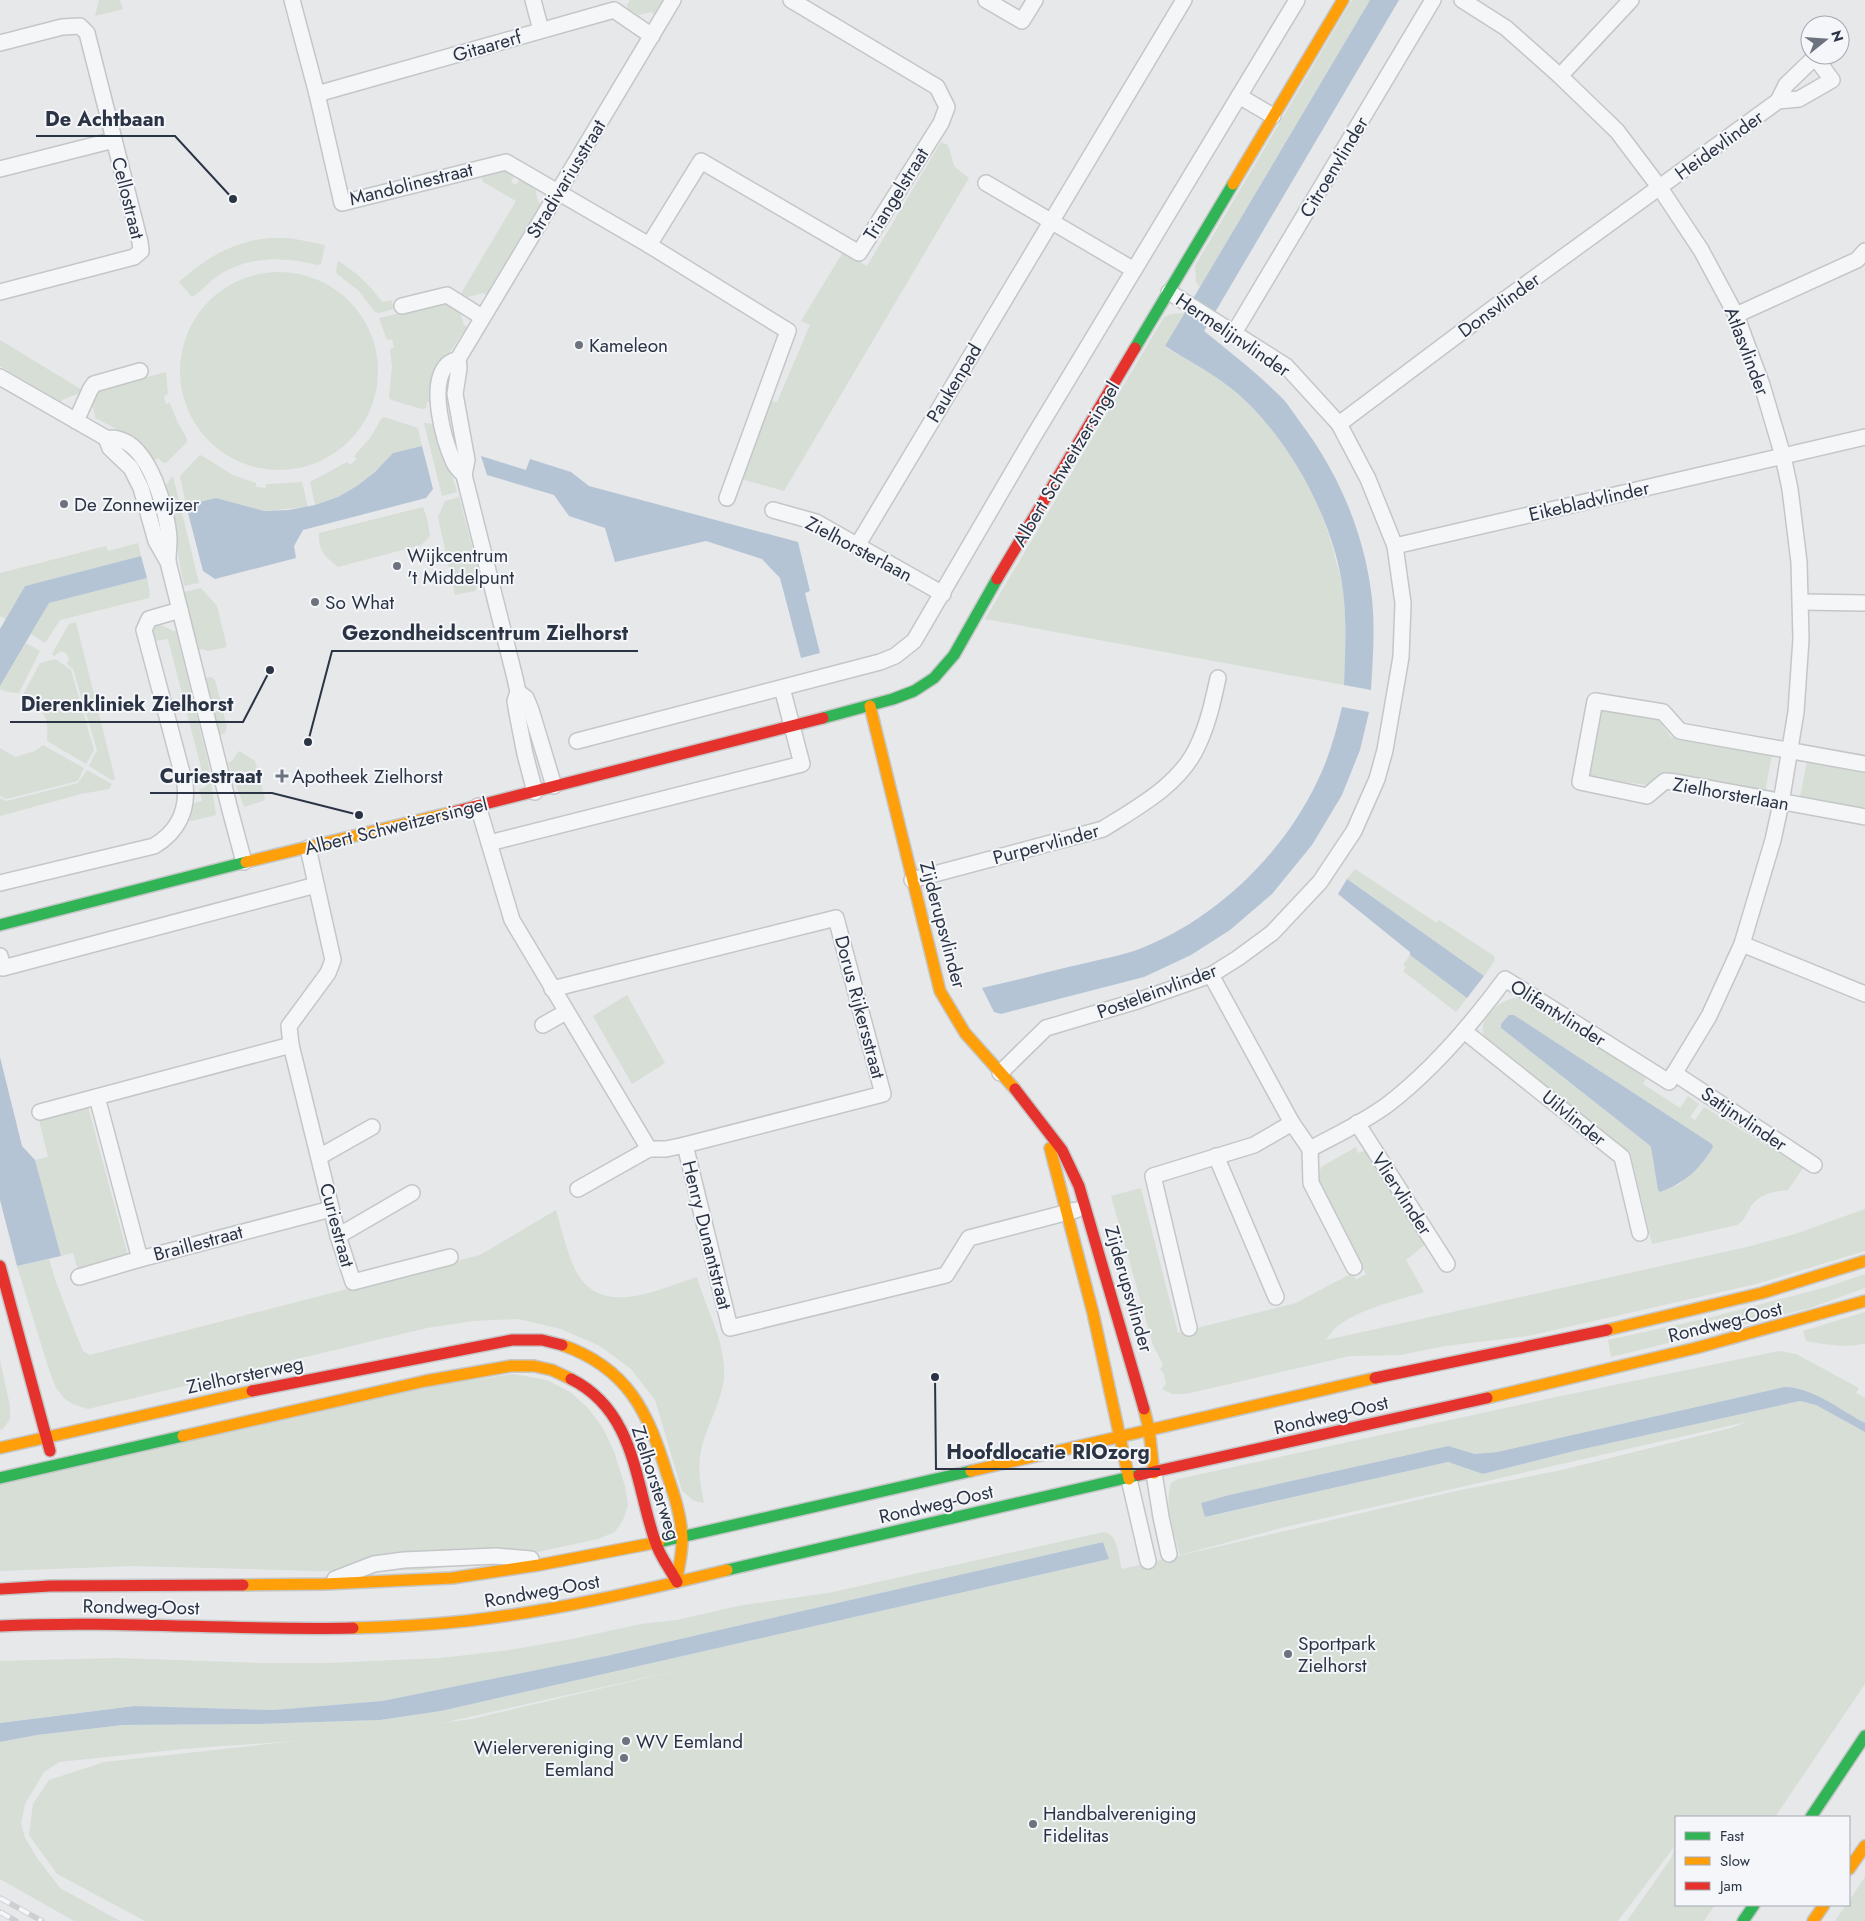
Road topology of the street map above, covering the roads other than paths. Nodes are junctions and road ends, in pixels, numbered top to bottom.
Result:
1 (292, 0) edge
2 (533, 0) edge
3 (673, 0) edge
4 (792, 0) edge
5 (986, 0) edge
6 (1035, 0) edge
7 (1184, 0) edge
8 (1297, 0) edge
9 (1343, 0) edge
10 (1433, 0) edge
11 (1462, 0) edge
12 (1631, 0) edge
13 (541, 30) junction
14 (652, 36) junction
15 (0, 43) edge
16 (1560, 76) junction
17 (317, 94) junction
18 (1239, 96) junction
19 (1778, 102) dead end
20 (1273, 116) junction
21 (114, 140) junction
22 (0, 169) edge
23 (986, 183) dead end
24 (1660, 188) junction
25 (558, 192) junction
26 (1052, 222) junction
27 (649, 244) junction
28 (1865, 251) edge
29 (1134, 270) junction
30 (0, 292) edge
31 (1170, 292) junction
32 (402, 306) dead end
33 (1736, 314) junction
34 (482, 317) junction
35 (1234, 333) junction
36 (140, 371) dead end
37 (0, 377) edge
38 (76, 421) junction
39 (1339, 424) junction
40 (1865, 437) edge
41 (1783, 456) junction
42 (727, 498) dead end
43 (773, 510) dead end
44 (857, 546) junction
45 (1395, 546) junction
46 (943, 594) junction
47 (1801, 602) junction
48 (1865, 603) edge
49 (180, 610) junction
50 (1218, 678) dead end
51 (782, 688) junction
52 (518, 692) junction
53 (870, 706) junction
54 (1394, 708) joint
55 (792, 726) junction
56 (577, 741) dead end
57 (1791, 751) junction
58 (1865, 764) edge
59 (554, 786) junction
60 (535, 792) junction
61 (1781, 802) junction
62 (478, 806) junction
63 (1865, 817) edge
64 (489, 843) junction
65 (308, 848) junction
66 (244, 862) junction
67 (912, 880) junction
68 (0, 883) edge
69 (316, 885) junction
70 (0, 925) edge
71 (1742, 944) junction
72 (0, 956) edge
73 (1211, 975) junction
74 (552, 989) junction
75 (1865, 993) edge
76 (566, 1012) junction
77 (543, 1026) dead end
78 (1464, 1031) junction
79 (290, 1045) junction
80 (1000, 1073) junction
81 (1674, 1073) junction
82 (97, 1097) junction
83 (40, 1112) dead end
84 (1292, 1123) junction
85 (1357, 1123) junction
86 (1043, 1124) junction
87 (372, 1127) dead end
88 (685, 1145) junction
89 (649, 1149) junction
90 (1310, 1149) junction
91 (1216, 1156) junction
92 (319, 1157) junction
93 (1814, 1165) dead end
94 (578, 1190) dead end
95 (412, 1193) dead end
96 (1087, 1207) junction
97 (331, 1208) junction
98 (1068, 1212) junction
99 (1640, 1233) dead end
100 (338, 1236) junction
101 (450, 1257) dead end
102 (140, 1258) junction
103 (1865, 1261) edge
104 (1447, 1264) dead end
105 (0, 1266) edge
106 (1354, 1267) dead end
107 (79, 1277) dead end
108 (1276, 1297) dead end
109 (1865, 1301) edge
110 (1189, 1328) dead end
111 (1148, 1429) junction
112 (1121, 1436) junction
113 (46, 1437) junction
114 (0, 1448) edge
115 (54, 1466) junction
116 (1154, 1473) junction
117 (0, 1478) edge
118 (1129, 1479) junction
119 (682, 1536) junction
120 (655, 1543) junction
121 (1169, 1554) dead end
122 (560, 1561) junction
123 (1148, 1561) dead end
124 (677, 1582) junction
125 (325, 1584) junction
126 (0, 1590) edge
127 (0, 1626) edge
128 (1865, 1736) edge
129 (1813, 1816) edge
130 (1865, 1846) edge
131 (1850, 1868) edge
132 (1753, 1906) edge
133 (1823, 1906) edge
134 (1743, 1921) edge
135 (1813, 1921) edge

1 - 17 street, Mandolinestraat
2 - 13 street
3 - 14 street, Stradivariusstraat
4 - 27 street, Triangelstraat
5 - 6 street
7 - 26 street, Paukenpad
8 - 18 street
9 - 20 main road, Albert Schweitzersingel
10 - 35 street, Citroenvlinder
11 - 16 street, Atlasvlinder
12 - 16 street
13 - 14 street, Gitaarerf
13 - 17 street, Gitaarerf
14 - 25 street, Stradivariusstraat
15 - 21 street, Cellostraat
16 - 24 street, Atlasvlinder
17 - 25 street, Mandolinestraat
18 - 20 street
18 - 29 street
19 - 24 street, Heidevlinder
20 - 31 main road, Albert Schweitzersingel
21 - 22 street
21 - 30 street, Cellostraat
23 - 26 street
24 - 33 street, Atlasvlinder
24 - 39 street, Donsvlinder
25 - 27 street
25 - 34 street, Stradivariusstraat
26 - 29 street
26 - 44 street, Paukenpad
27 - 42 street
28 - 33 street
29 - 46 street
31 - 35 street, Hermelijnvlinder
31 - 53 main road, Albert Schweitzersingel
32 - 34 street
33 - 41 street, Atlasvlinder
34 - 52 street, Stradivariusstraat
35 - 39 street, Hermelijnvlinder
36 - 38 street
37 - 38 street
38 - 49 street
39 - 45 street, Hermelijnvlinder
40 - 41 street, Eikebladvlinder
41 - 45 street, Eikebladvlinder
41 - 47 street, Atlasvlinder
43 - 44 street, Zielhorsterlaan
44 - 46 street, Zielhorsterlaan
45 - 54 street, Hermelijnvlinder
46 - 51 street
47 - 48 street
47 - 57 street, Atlasvlinder
49 - 66 street
49 - 68 street
50 - 67 street, Purpervlinder
51 - 55 street, Albert Schweitzersingel
51 - 56 street
52 - 59 street, Stradivariusstraat
52 - 60 street, Stradivariusstraat
53 - 55 main road, Albert Schweitzersingel
53 - 67 main road, Zijderupsvlinder
54 - 73 street, Posteleinvlinder
55 - 59 main road, Albert Schweitzersingel
55 - 64 street, Albert Schweitzersingel
57 - 58 street
57 - 61 street, Atlasvlinder
57 - 61 street, Zielhorsterlaan
59 - 60 main road, Albert Schweitzersingel
60 - 62 main road, Albert Schweitzersingel
61 - 63 street, Zielhorsterlaan
61 - 71 street
62 - 64 street
62 - 65 main road, Albert Schweitzersingel
64 - 74 street
65 - 66 main road, Albert Schweitzersingel
65 - 69 street, Curiestraat
66 - 70 main road, Albert Schweitzersingel
67 - 80 main road, Zijderupsvlinder
69 - 72 street, Albert Schweitzersingel
69 - 79 street, Curiestraat
71 - 75 street
71 - 81 street
73 - 80 street, Posteleinvlinder
73 - 84 street
74 - 76 street
74 - 88 street, Dorus Rijkersstraat
76 - 77 street
76 - 89 street
78 - 81 street, Olifantvlinder
78 - 85 street, Olifantvlinder
78 - 99 street, Uilvlinder
79 - 82 street
79 - 92 street, Curiestraat
80 - 86 main road, Zijderupsvlinder
81 - 93 street, Satijnvlinder
82 - 83 street
82 - 102 street, Braillestraat
84 - 90 street
84 - 91 street
85 - 90 street, Olifantvlinder
85 - 104 street, Vliervlinder
86 - 96 main road, Zijderupsvlinder
86 - 98 main road, Zijderupsvlinder
87 - 92 street
88 - 89 street, Henry Dunantstraat
88 - 98 street, Henry Dunantstraat
89 - 94 street
90 - 106 street
91 - 108 street
91 - 110 street
92 - 97 street, Curiestraat
95 - 100 street
96 - 98 street, Henry Dunantstraat
96 - 111 main road, Zijderupsvlinder
97 - 100 street, Curiestraat
97 - 102 street, Braillestraat
98 - 112 main road, Zijderupsvlinder
100 - 101 street, Curiestraat
102 - 107 street
103 - 111 main road, Rondweg-Oost
105 - 113 main road
109 - 116 main road, Rondweg-Oost
111 - 112 main road, Rondweg-Oost
111 - 116 main road, Zijderupsvlinder
112 - 118 main road, Zijderupsvlinder
112 - 119 main road, Rondweg-Oost
113 - 114 main road, Zielhorsterweg
113 - 115 main road
113 - 119 main road, Zielhorsterweg
115 - 117 main road, Zielhorsterweg
115 - 120 main road, Zielhorsterweg
116 - 118 main road, Rondweg-Oost
116 - 121 street
118 - 123 street
118 - 124 main road, Rondweg-Oost
119 - 120 main road, Rondweg-Oost
119 - 124 main road, Zielhorsterweg
120 - 122 main road, Rondweg-Oost
120 - 124 main road, Zielhorsterweg
122 - 125 main road, Rondweg-Oost
122 - 125 street
124 - 127 main road, Rondweg-Oost
125 - 126 main road, Rondweg-Oost
128 - 129 main road
130 - 131 main road
132 - 134 main road
133 - 135 main road

